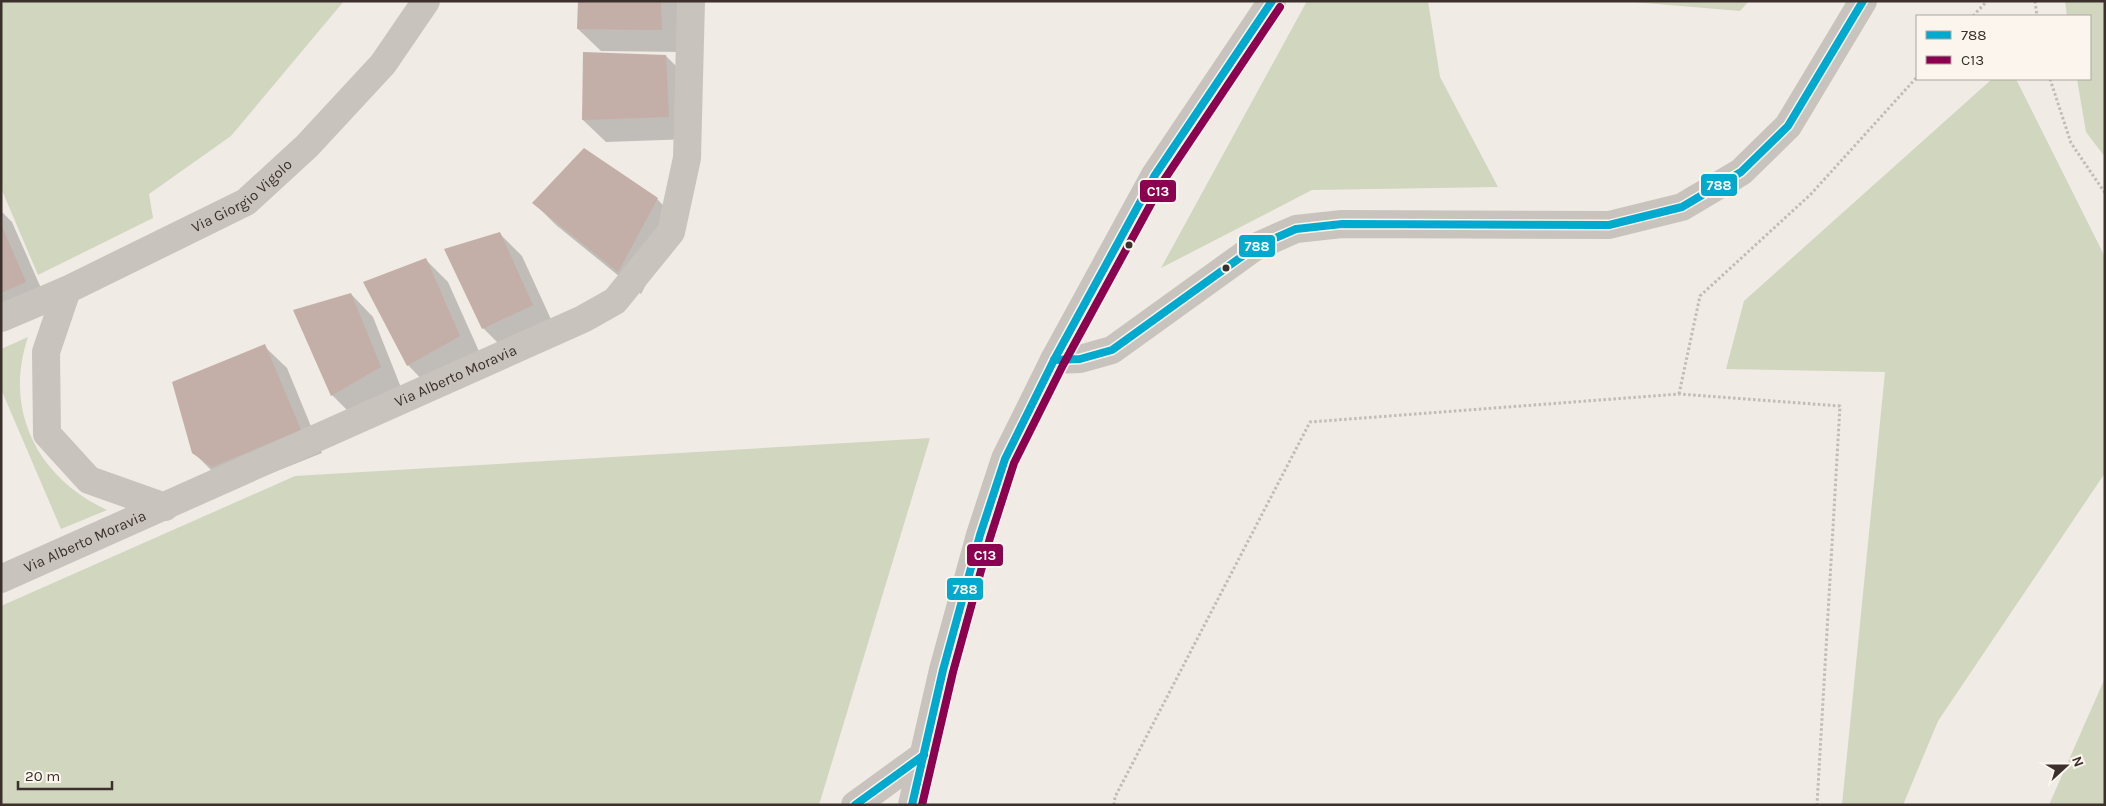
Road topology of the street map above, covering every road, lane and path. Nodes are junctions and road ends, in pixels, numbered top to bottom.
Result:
1 (426, 1) edge
2 (691, 1) edge
3 (1272, 1) edge
4 (1863, 1) edge
5 (1986, 1) edge
6 (2035, 1) edge
7 (1974, 15) edge
8 (2037, 15) edge
9 (1916, 78) edge
10 (2050, 80) edge
11 (2105, 193) edge
12 (67, 290) junction
13 (1, 318) edge
14 (1054, 360) junction
15 (1679, 394) junction
16 (165, 507) junction
17 (1, 579) edge
18 (924, 755) junction
19 (855, 805) edge
20 (912, 805) edge
21 (1114, 805) edge
22 (1817, 805) edge

1 - 12 street, Via Giorgio Vigolo
2 - 16 street, Via Alberto Moravia
3 - 14 street
4 - 14 street
5 - 7 path
6 - 8 path
9 - 15 path
10 - 11 path
12 - 13 street, Via Giorgio Vigolo
12 - 16 street
14 - 18 street
15 - 21 path
15 - 22 path
16 - 17 street, Via Alberto Moravia
18 - 19 street
18 - 20 street

